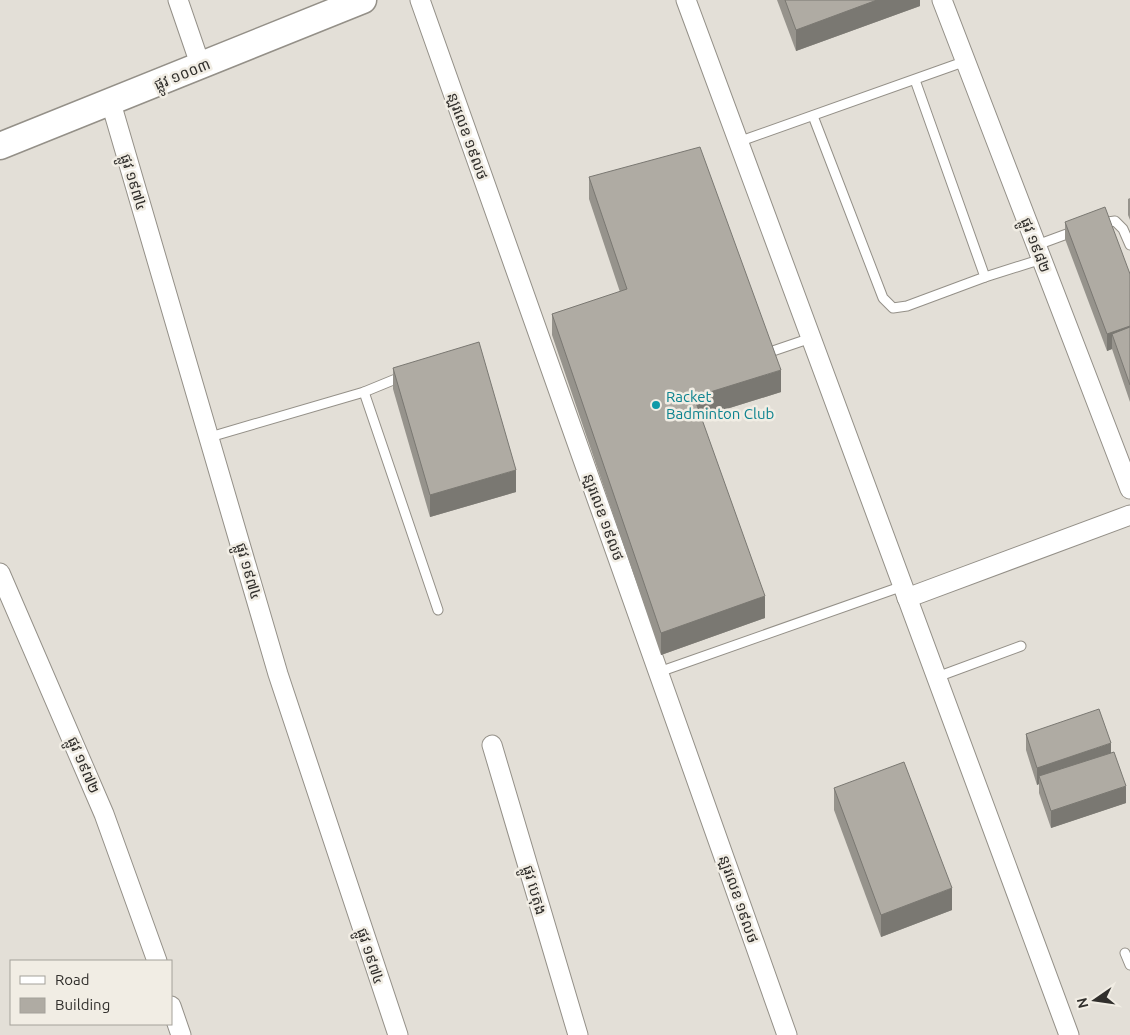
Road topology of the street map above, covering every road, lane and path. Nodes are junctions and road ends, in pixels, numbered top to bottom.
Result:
1 (178, 0) edge
2 (363, 0) edge
3 (420, 0) edge
4 (686, 0) edge
5 (942, 0) edge
6 (966, 62) junction
7 (201, 67) junction
8 (915, 80) junction
9 (110, 103) junction
10 (813, 116) junction
11 (738, 142) junction
12 (0, 146) edge
13 (1130, 245) edge
14 (1039, 252) junction
15 (985, 277) junction
16 (811, 338) junction
17 (752, 358) edge
18 (414, 372) edge
19 (364, 392) junction
20 (210, 437) junction
21 (1130, 489) edge
22 (1130, 515) edge
23 (0, 573) edge
24 (905, 592) junction
25 (438, 610) dead end
26 (1021, 646) dead end
27 (659, 672) junction
28 (937, 677) junction
29 (492, 745) dead end
30 (1125, 953) dead end
31 (157, 960) edge
32 (1130, 965) edge
33 (172, 1009) edge
34 (181, 1035) edge
35 (398, 1035) edge
36 (578, 1035) edge
37 (787, 1035) edge
38 (1069, 1035) edge

1 - 7 street
2 - 7 street, ផ្លូវ ១០០៣
3 - 27 street, ន្ឡរលេខ ១៩លថ
4 - 11 street
5 - 6 street, ផ្លូវ ១៩៨២
6 - 8 lane
6 - 14 street, ផ្លូវ ១៩៨២
7 - 9 street, ផ្លូវ ១០០៣
8 - 10 lane
8 - 15 lane
9 - 12 street, ផ្លូវ ១០០៣
9 - 20 street, ផ្លូវ ១៩៧៤
10 - 11 lane
10 - 15 lane
11 - 16 street
13 - 14 lane
14 - 15 lane
14 - 21 street, ផ្លូវ ១៩៨២
16 - 17 lane
16 - 24 street
18 - 19 lane
19 - 20 lane
19 - 25 lane
20 - 35 street, ផ្លូវ ១៩៧៤
22 - 24 street
23 - 31 street, ផ្លូវ ១៩៧២
24 - 27 lane
24 - 28 street
26 - 28 lane
27 - 37 street, ន្ឡរលេខ ១៩លថ
28 - 38 street
29 - 36 street, ផ្លូវ បេតុង
30 - 32 lane
33 - 34 street

